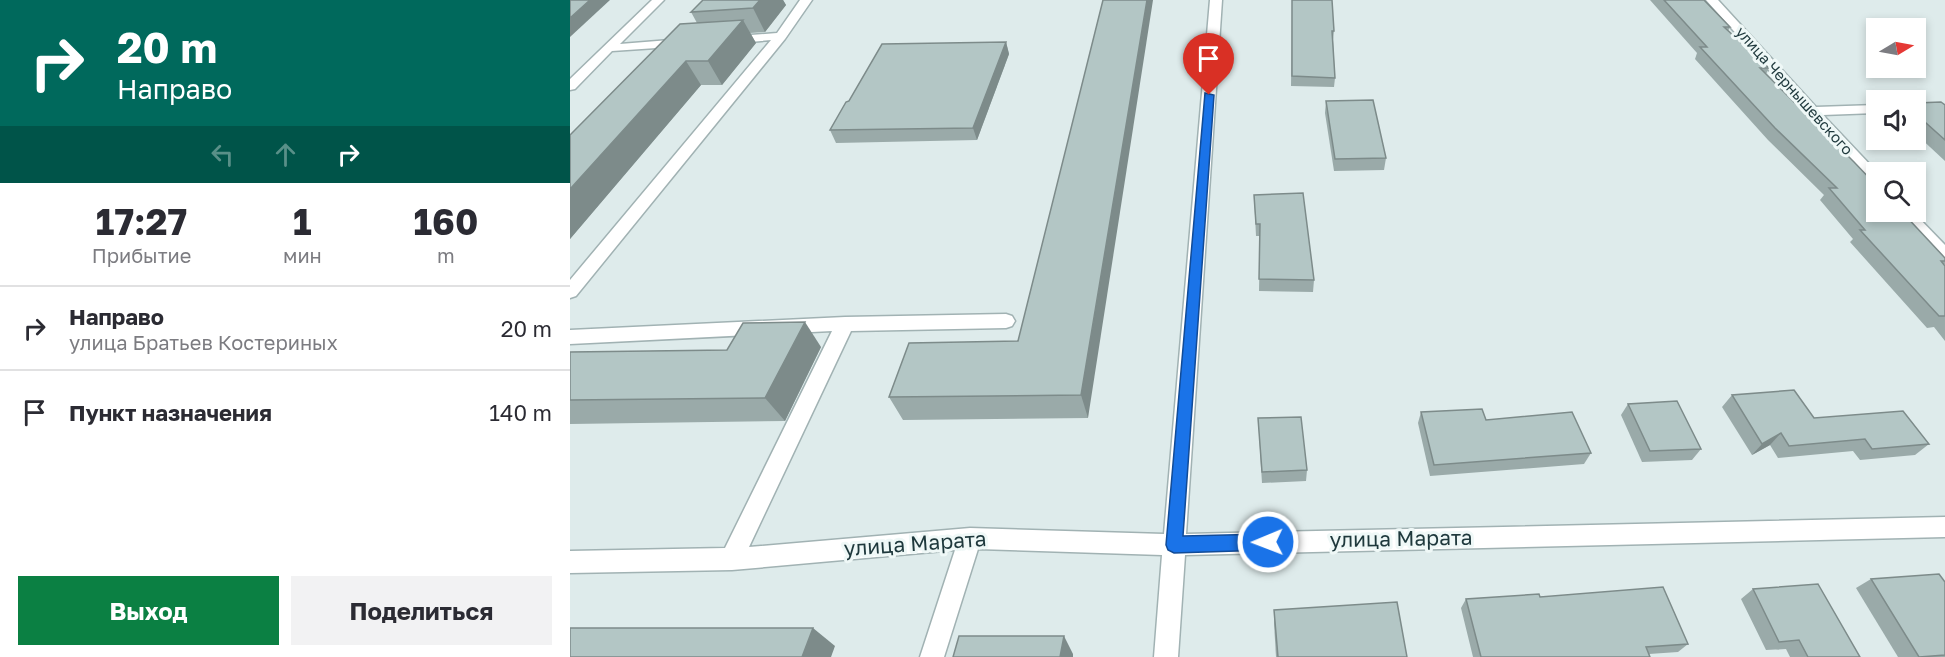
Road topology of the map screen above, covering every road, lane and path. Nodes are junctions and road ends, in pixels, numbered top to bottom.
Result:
1 (658, 0) edge
2 (806, 0) edge
3 (1216, 0) edge
4 (1712, 0) edge
5 (781, 36) junction
6 (712, 41) edge
7 (689, 43) edge
8 (609, 48) junction
9 (570, 70) edge
10 (584, 72) junction
11 (570, 86) edge
12 (1866, 109) edge
13 (1812, 111) junction
14 (1866, 170) edge
15 (1914, 222) edge
16 (1945, 255) edge
17 (570, 292) edge
18 (1006, 321) dead end
19 (845, 324) junction
20 (570, 337) edge
21 (1945, 527) edge
22 (970, 538) junction
23 (1174, 545) junction
24 (732, 559) junction
25 (570, 562) edge
26 (932, 657) edge
27 (1166, 657) edge

1 - 8 street
2 - 5 street
3 - 23 street
4 - 13 street, улица Чернышевского
5 - 6 street
5 - 17 street
7 - 8 street
8 - 10 street
9 - 10 street
10 - 11 street
12 - 13 street
13 - 14 street, улица Чернышевского
15 - 16 street
18 - 19 street
19 - 20 street
19 - 24 street
21 - 23 street, улица Марата
22 - 23 street, улица Марата
22 - 24 street, улица Марата
22 - 26 street
23 - 27 street
24 - 25 street, улица Марата

